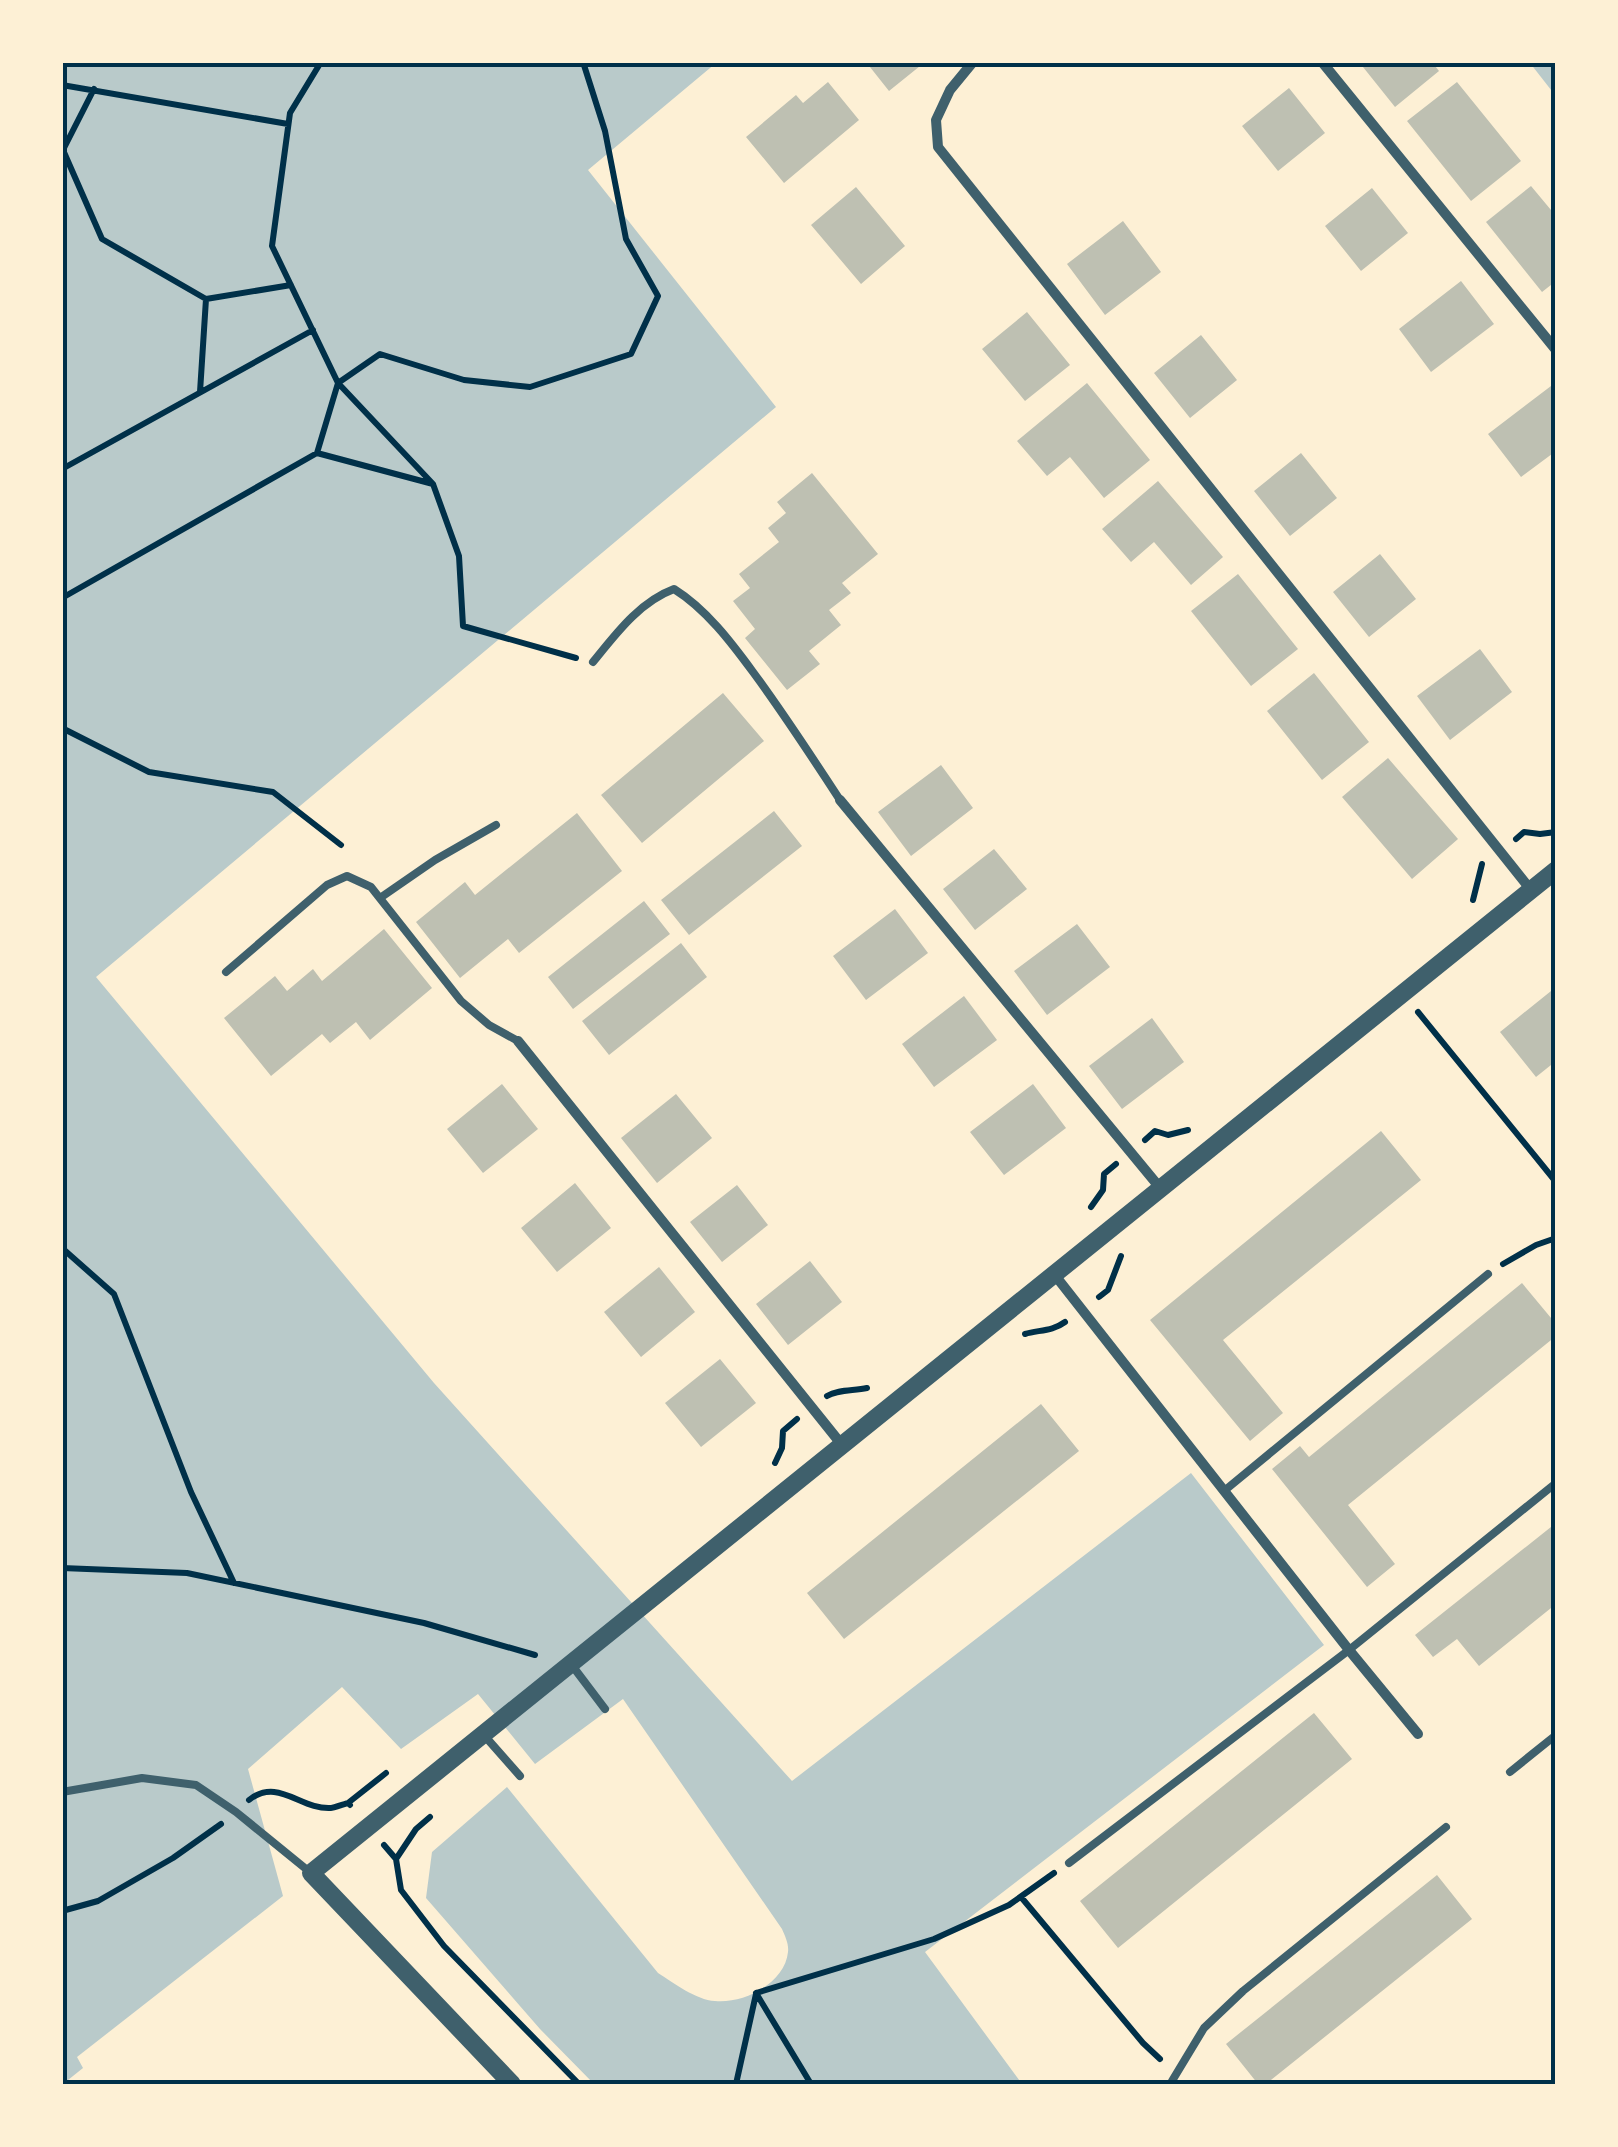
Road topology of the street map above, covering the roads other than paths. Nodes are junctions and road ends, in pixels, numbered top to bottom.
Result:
1 (973, 62) edge
2 (1322, 62) edge
3 (1556, 350) edge
4 (593, 662) road end
5 (840, 800) joint
6 (496, 824) dead end
7 (1556, 870) edge
8 (1531, 890) junction
9 (380, 898) junction
10 (226, 972) dead end
11 (518, 1042) joint
12 (1160, 1189) junction
13 (1054, 1274) junction
14 (1488, 1274) road end
15 (842, 1446) junction
16 (1556, 1483) edge
17 (1224, 1491) junction
18 (1348, 1650) junction
19 (571, 1664) junction
20 (605, 1709) dead end
21 (483, 1734) junction
22 (1418, 1734) dead end
23 (1556, 1735) edge
24 (1510, 1772) dead end
25 (520, 1776) dead end
26 (62, 1792) edge
27 (1446, 1827) dead end
28 (1069, 1863) road end
29 (311, 1873) junction
30 (1174, 2077) road end
31 (512, 2084) edge

1 - 8 street
2 - 3 street
4 - 5 lane
5 - 12 street
6 - 9 lane
7 - 8 street
8 - 12 street
9 - 10 lane
9 - 11 lane
11 - 15 street
12 - 13 street
13 - 15 street
13 - 17 street
14 - 17 lane
15 - 19 street
16 - 18 lane
17 - 18 street
18 - 22 street
18 - 28 lane
19 - 20 lane
19 - 21 street
21 - 25 lane
21 - 29 street
23 - 24 lane
26 - 29 lane
27 - 30 lane
29 - 31 street

